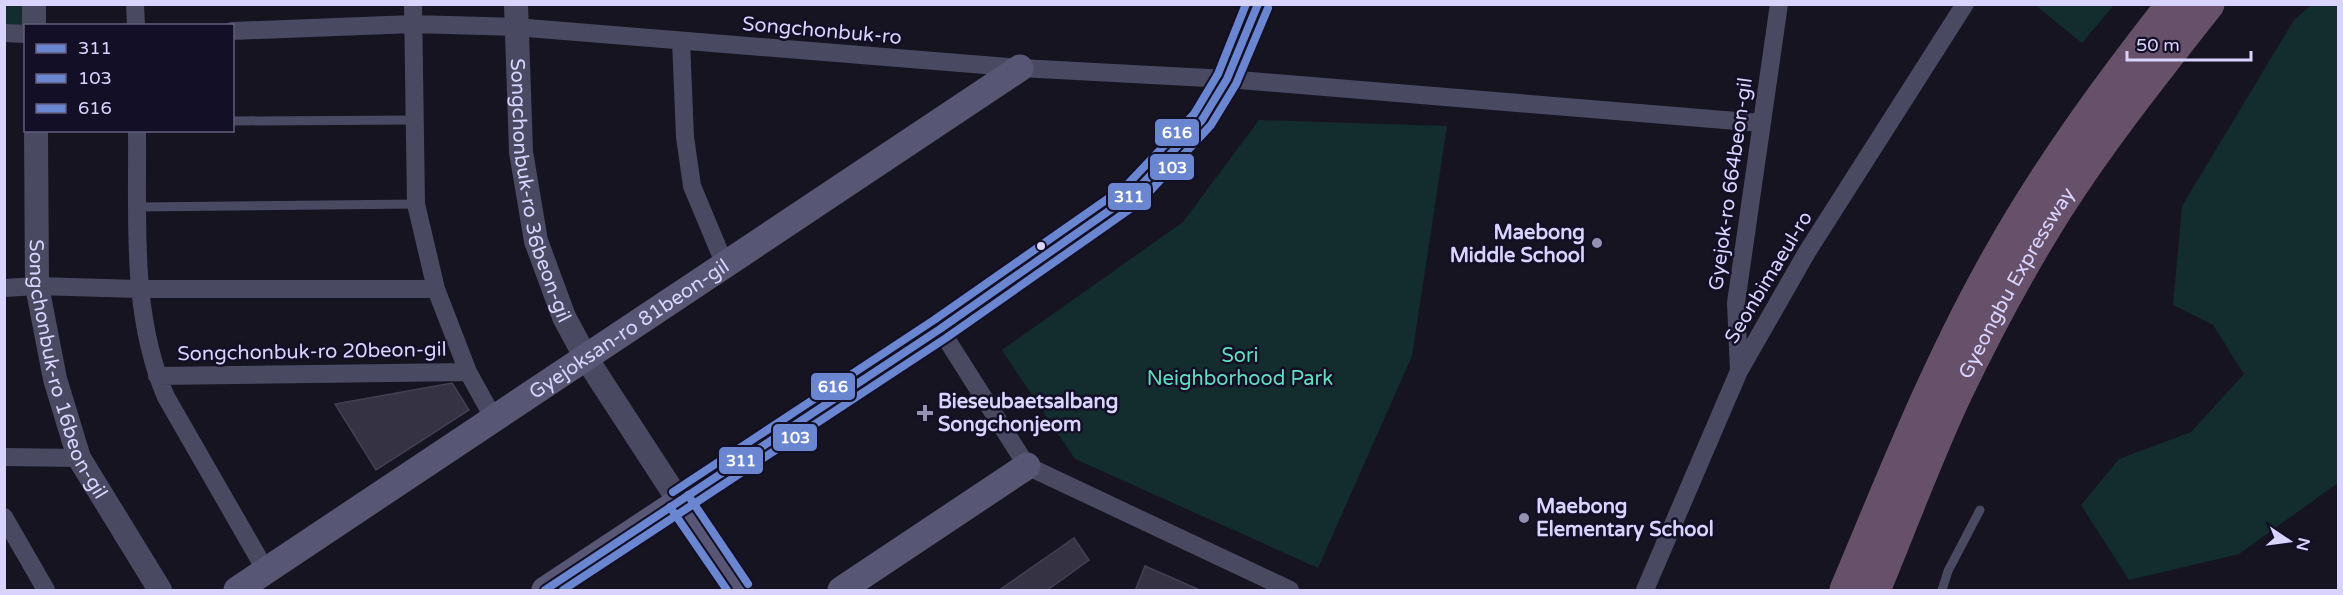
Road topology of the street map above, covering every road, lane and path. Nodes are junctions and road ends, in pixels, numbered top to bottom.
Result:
1 (34, 4) edge
2 (135, 4) edge
3 (413, 4) edge
4 (1258, 4) edge
5 (1779, 4) edge
6 (1965, 4) edge
7 (2173, 4) edge
8 (2208, 4) edge
9 (516, 16) edge
10 (34, 24) edge
11 (136, 24) edge
12 (413, 24) junction
13 (234, 31) edge
14 (4, 33) edge
15 (24, 33) edge
16 (681, 41) junction
17 (1020, 68) junction
18 (1227, 79) junction
19 (414, 120) junction
20 (234, 121) edge
21 (1761, 123) junction
22 (36, 132) edge
23 (137, 132) edge
24 (416, 204) junction
25 (138, 207) junction
26 (725, 265) junction
27 (37, 286) junction
28 (4, 288) edge
29 (138, 289) junction
30 (436, 289) junction
31 (940, 329) junction
32 (586, 358) junction
33 (1739, 371) junction
34 (468, 372) junction
35 (157, 376) junction
36 (494, 419) junction
37 (4, 457) edge
38 (79, 458) junction
39 (1027, 466) junction
40 (679, 501) junction
41 (1980, 510) dead end
42 (4, 517) edge
43 (11, 540) edge
44 (266, 571) junction
45 (46, 591) edge
46 (160, 591) edge
47 (237, 591) edge
48 (545, 591) edge
49 (739, 591) edge
50 (842, 591) edge
51 (1290, 591) edge
52 (1646, 591) edge
53 (1846, 591) edge
54 (1874, 591) edge
55 (1942, 591) edge

1 - 10 street
2 - 11 street
3 - 12 street
4 - 18 main road
5 - 21 street, Gyejok-ro 664beon-gil
6 - 33 street, Seonbimaeul-ro
7 - 53 highway, Gyeongbu Expressway
8 - 54 highway, Gyeongbu Expressway
9 - 12 street, Songchonbuk-ro
9 - 16 street, Songchonbuk-ro
9 - 32 street, Songchonbuk-ro 36beon-gil
12 - 13 street, Songchonbuk-ro
12 - 19 street
14 - 15 street
16 - 17 street, Songchonbuk-ro
16 - 26 street
17 - 18 street, Songchonbuk-ro
17 - 26 main road, Gyejoksan-ro 81beon-gil
18 - 21 street, Songchonbuk-ro
18 - 31 main road
19 - 20 lane
19 - 24 street
21 - 33 street, Gyejok-ro 664beon-gil
22 - 27 street, Songchonbuk-ro 16beon-gil
23 - 25 street, Songchonbuk-ro 20beon-gil
24 - 25 lane
24 - 30 street
25 - 29 street, Songchonbuk-ro 20beon-gil
26 - 32 main road, Gyejoksan-ro 81beon-gil
27 - 28 street
27 - 29 street
27 - 38 street, Songchonbuk-ro 16beon-gil
29 - 30 street
29 - 35 street, Songchonbuk-ro 20beon-gil
30 - 34 street
31 - 39 street
31 - 40 main road
32 - 36 main road, Gyejoksan-ro 81beon-gil
32 - 40 street, Songchonbuk-ro 36beon-gil
33 - 52 street, Seonbimaeul-ro
34 - 35 street, Songchonbuk-ro 20beon-gil
34 - 36 street
35 - 44 street, Songchonbuk-ro 20beon-gil
36 - 44 main road, Gyejoksan-ro 81beon-gil
37 - 38 street
38 - 46 street, Songchonbuk-ro 16beon-gil
39 - 50 main road
39 - 51 street
40 - 48 main road
40 - 49 main road
41 - 55 lane
42 - 43 street
43 - 45 street
44 - 47 main road, Gyejoksan-ro 81beon-gil

